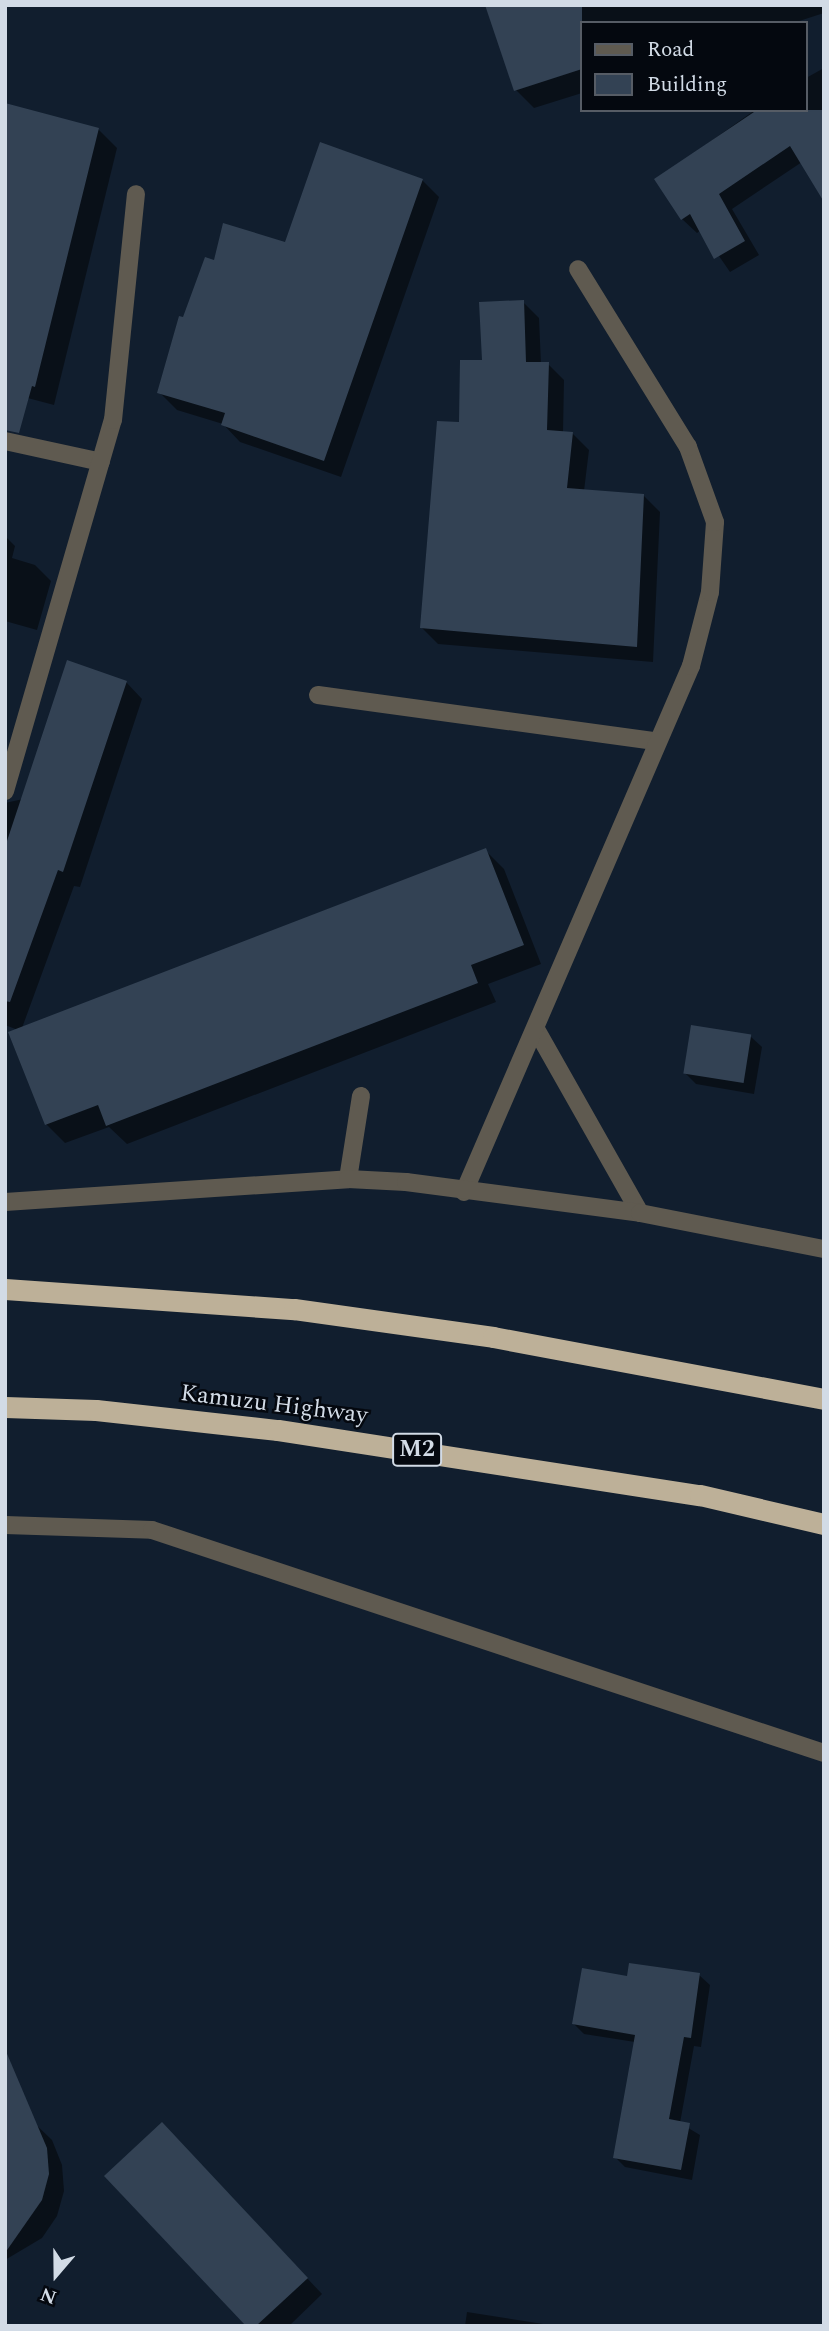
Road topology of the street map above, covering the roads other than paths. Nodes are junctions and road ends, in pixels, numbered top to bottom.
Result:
1 (136, 194) dead end
2 (578, 269) dead end
3 (5, 441) edge
4 (101, 462) junction
5 (318, 695) dead end
6 (655, 741) junction
7 (5, 791) edge
8 (537, 1031) junction
9 (361, 1096) dead end
10 (348, 1179) junction
11 (464, 1192) junction
12 (5, 1202) edge
13 (640, 1213) junction
14 (824, 1249) edge
15 (5, 1289) edge
16 (824, 1399) edge
17 (5, 1407) edge
18 (824, 1524) edge
19 (5, 1525) edge
20 (824, 1753) edge

1 - 4 street
2 - 6 street
3 - 4 street
4 - 7 street
5 - 6 street
6 - 8 street
8 - 11 street
8 - 13 street
9 - 10 street
10 - 11 street
10 - 12 street
11 - 13 street
13 - 14 street
15 - 16 highway
17 - 18 highway, Kamuzu Highway / M2
19 - 20 street

